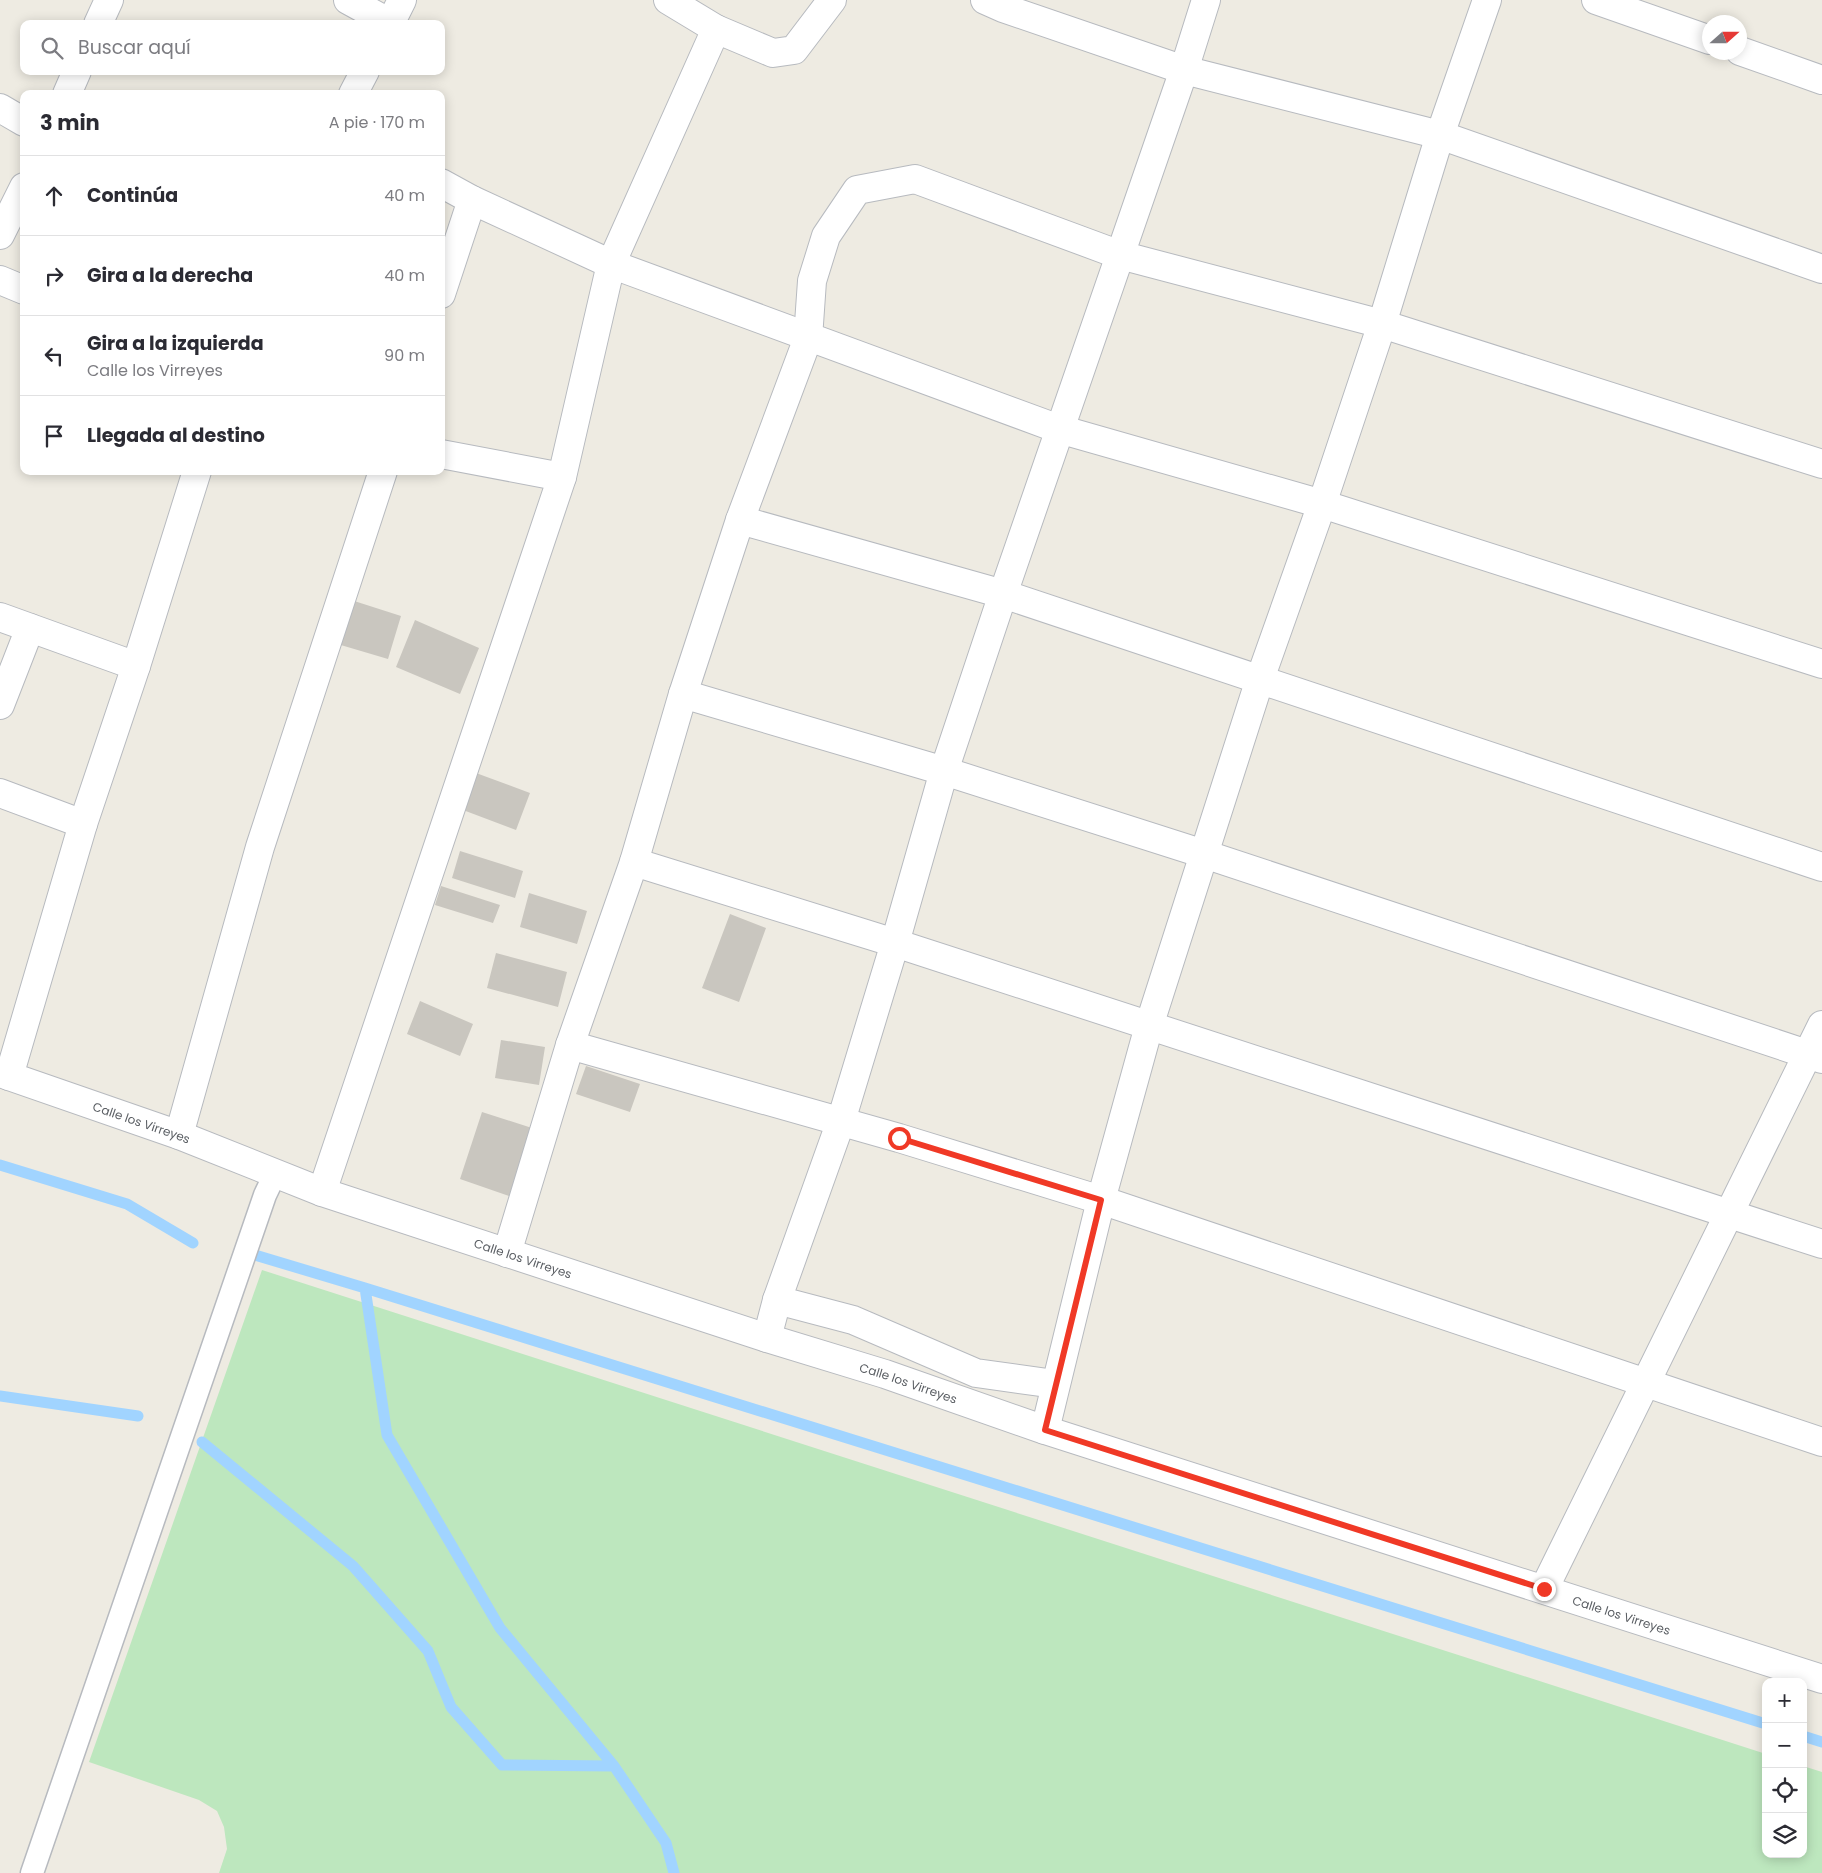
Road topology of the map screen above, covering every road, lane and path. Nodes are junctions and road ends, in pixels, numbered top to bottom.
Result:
1 (109, 0) edge
2 (348, 0) edge
3 (668, 0) edge
4 (832, 0) edge
5 (986, 0) edge
6 (1206, 0) edge
7 (1487, 0) edge
8 (1596, 0) edge
9 (394, 16) edge
10 (100, 20) edge
11 (716, 30) junction
12 (1702, 37) edge
13 (1747, 53) edge
14 (1184, 70) junction
15 (75, 75) edge
16 (363, 75) edge
17 (1822, 80) edge
18 (69, 90) edge
19 (355, 90) edge
20 (0, 108) edge
21 (20, 120) edge
22 (1440, 135) junction
23 (445, 185) edge
24 (20, 195) edge
25 (472, 200) junction
26 (0, 235) edge
27 (1120, 255) junction
28 (611, 264) junction
29 (1822, 269) edge
30 (0, 280) edge
31 (445, 282) edge
32 (20, 288) edge
33 (1382, 324) junction
34 (808, 338) junction
35 (1059, 429) junction
36 (445, 455) edge
37 (1822, 464) edge
38 (196, 475) edge
39 (382, 475) edge
40 (562, 476) junction
41 (1322, 504) junction
42 (740, 520) junction
43 (1003, 594) junction
44 (0, 617) edge
45 (30, 628) junction
46 (1822, 664) edge
47 (136, 666) junction
48 (1260, 679) junction
49 (684, 694) junction
50 (0, 705) edge
51 (944, 771) junction
52 (0, 793) edge
53 (83, 824) junction
54 (1204, 854) junction
55 (634, 862) junction
56 (1822, 867) edge
57 (895, 943) junction
58 (1822, 1025) edge
59 (1149, 1026) junction
60 (570, 1045) junction
61 (1815, 1057) edge
62 (5, 1074) edge
63 (841, 1121) junction
64 (179, 1135) junction
65 (275, 1174) junction
66 (322, 1192) junction
67 (1101, 1200) junction
68 (1729, 1213) junction
69 (1822, 1244) edge
70 (507, 1253) junction
71 (777, 1300) junction
72 (767, 1338) junction
73 (902, 1342) junction
74 (885, 1374) junction
75 (1055, 1384) junction
76 (1645, 1384) junction
77 (1045, 1430) junction
78 (1822, 1442) edge
79 (1544, 1589) junction
80 (1822, 1679) edge
81 (32, 1873) edge

1 - 10 street
2 - 9 street
3 - 11 street
4 - 11 street
5 - 14 street
6 - 14 street
7 - 22 street
8 - 12 street
11 - 28 street
13 - 17 street
14 - 22 street
14 - 27 street
15 - 18 street
16 - 19 street
20 - 21 street
22 - 29 street
22 - 33 street
23 - 25 street
24 - 26 street
25 - 28 street
25 - 31 street
27 - 33 street
27 - 34 street
27 - 35 street
28 - 34 street
28 - 40 street
30 - 32 street
33 - 37 street
33 - 41 street
34 - 35 street
34 - 42 street
35 - 41 street
35 - 43 street
36 - 40 street
38 - 47 street
39 - 64 street
40 - 66 street
41 - 46 street
41 - 48 street
42 - 43 street
42 - 49 street
43 - 48 street
43 - 51 street
44 - 45 street
45 - 47 street
45 - 50 street
47 - 53 street
48 - 54 street
48 - 56 street
49 - 51 street
49 - 55 street
51 - 54 street
51 - 57 street
52 - 53 street
53 - 62 street
54 - 59 street
54 - 61 street
55 - 57 street
55 - 60 street
57 - 59 street
57 - 63 street
58 - 61 street
59 - 67 street
59 - 68 street
60 - 63 street
60 - 70 street
61 - 68 street
62 - 64 street, Calle los Virreyes
63 - 67 street
63 - 71 street
64 - 65 street, Calle los Virreyes
65 - 66 street, Calle los Virreyes
65 - 81 lane
66 - 70 street, Calle los Virreyes
67 - 75 street
67 - 76 street
68 - 69 street
68 - 76 street
70 - 72 street, Calle los Virreyes
71 - 72 street
71 - 73 street
72 - 74 street, Calle los Virreyes
73 - 74 street
73 - 75 street
74 - 77 street, Calle los Virreyes
75 - 77 street
76 - 78 street
76 - 79 street
77 - 79 street, Calle los Virreyes
79 - 80 street, Calle los Virreyes

